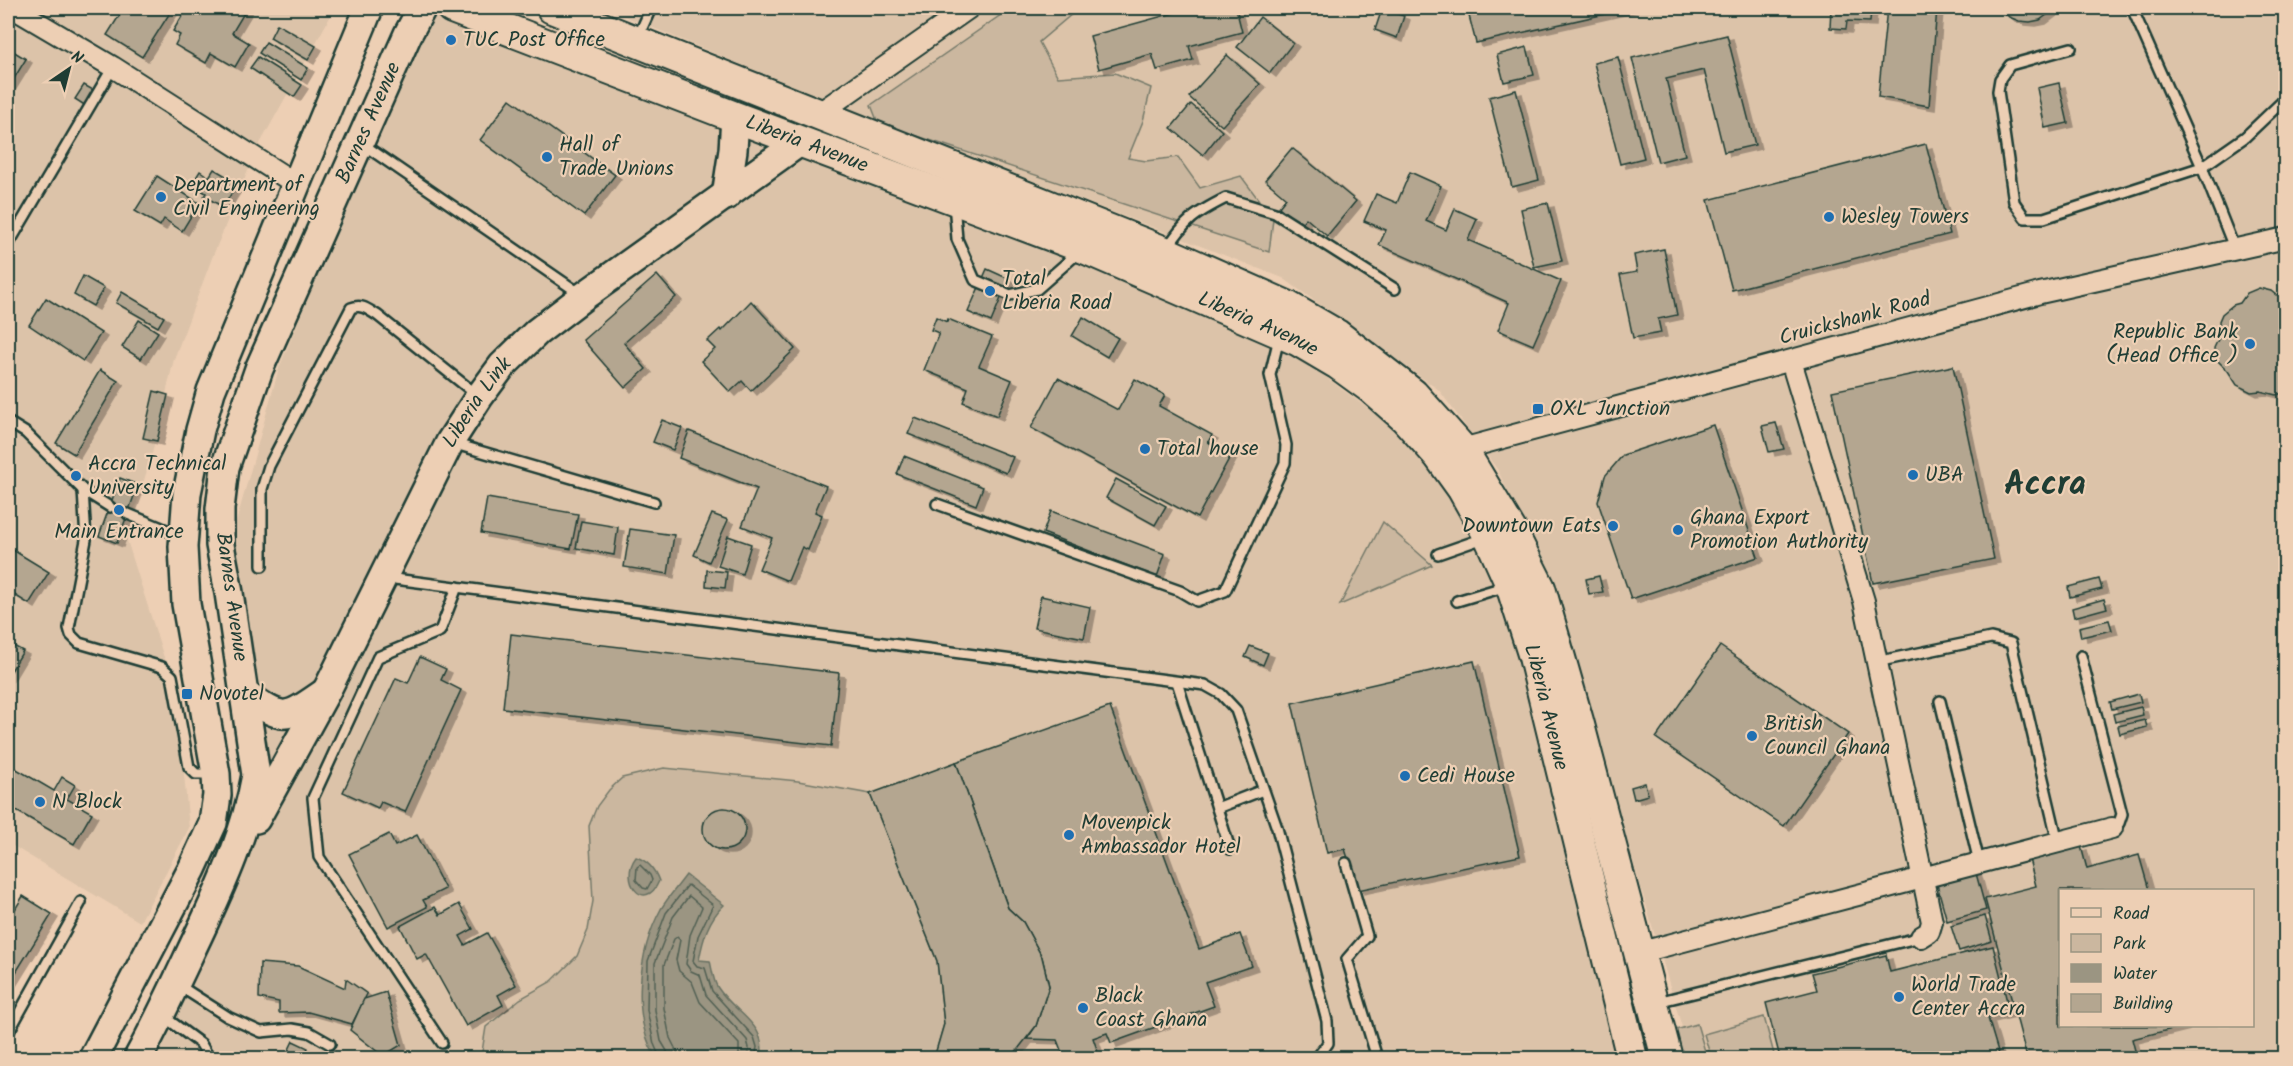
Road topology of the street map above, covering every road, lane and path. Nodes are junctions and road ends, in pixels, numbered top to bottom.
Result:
1 (13, 8) edge
2 (369, 8) edge
3 (422, 8) edge
4 (452, 8) edge
5 (552, 8) edge
6 (651, 8) edge
7 (969, 8) edge
8 (2132, 8) edge
9 (636, 42) junction
10 (2071, 48) dead end
11 (113, 66) junction
12 (2286, 98) edge
13 (818, 114) junction
14 (735, 117) junction
15 (801, 141) junction
16 (359, 142) junction
17 (2202, 167) junction
18 (297, 184) junction
19 (726, 196) junction
20 (953, 198) junction
21 (2286, 238) edge
22 (8, 245) edge
23 (1084, 248) junction
24 (2235, 250) junction
25 (1165, 252) junction
26 (1395, 289) dead end
27 (584, 296) junction
28 (1281, 333) junction
29 (1791, 361) junction
30 (479, 397) junction
31 (8, 422) edge
32 (450, 442) junction
33 (1451, 452) junction
34 (83, 490) junction
35 (654, 502) dead end
36 (937, 504) dead end
37 (110, 507) dead end
38 (128, 514) dead end
39 (1490, 536) junction
40 (184, 537) junction
41 (1438, 554) dead end
42 (262, 566) dead end
43 (381, 577) junction
44 (1511, 585) junction
45 (457, 587) junction
46 (1457, 601) dead end
47 (2081, 656) dead end
48 (1876, 662) junction
49 (1177, 682) junction
50 (327, 690) junction
51 (245, 694) junction
52 (1940, 701) dead end
53 (216, 774) junction
54 (1263, 790) junction
55 (1217, 808) junction
56 (2112, 828) joint
57 (2058, 842) junction
58 (1230, 849) dead end
59 (233, 860) junction
60 (1979, 862) junction
61 (1346, 863) dead end
62 (1922, 877) junction
63 (81, 902) dead end
64 (1921, 937) joint
65 (1638, 953) junction
66 (176, 983) junction
67 (1652, 1004) junction
68 (161, 1015) junction
69 (8, 1033) edge
70 (442, 1043) dead end
71 (330, 1044) dead end
72 (93, 1059) edge
73 (138, 1059) edge
74 (209, 1059) edge
75 (1317, 1059) edge
76 (1377, 1059) edge
77 (1632, 1059) edge
78 (1667, 1059) edge

1 - 11 street
2 - 18 main road, Barnes Avenue
3 - 16 main road, Barnes Avenue
4 - 14 main road, Liberia Avenue
5 - 9 main road, Liberia Avenue
6 - 9 lane
7 - 13 street
8 - 17 lane
9 - 13 main road, Liberia Avenue
10 - 17 lane
11 - 18 street
11 - 22 lane
12 - 17 lane
13 - 25 main road, Liberia Avenue
14 - 15 main road, Liberia Avenue
14 - 19 main road
15 - 19 main road, Liberia Link
15 - 20 main road, Liberia Avenue
16 - 27 lane
16 - 51 main road, Barnes Avenue
17 - 24 lane
18 - 40 main road, Barnes Avenue
19 - 27 main road, Liberia Link
20 - 23 main road, Liberia Avenue
20 - 23 lane
21 - 24 street, Cruickshank Road
23 - 28 main road, Liberia Avenue
24 - 29 street, Cruickshank Road
25 - 26 lane
25 - 33 main road, Liberia Avenue
27 - 30 main road, Liberia Link
28 - 33 main road, Liberia Avenue
28 - 36 lane
29 - 33 street, Cruickshank Road
29 - 48 street
30 - 32 main road, Liberia Link
30 - 42 lane
31 - 34 lane
32 - 35 lane
32 - 43 main road, Liberia Link
33 - 39 main road, Liberia Avenue
33 - 65 main road, Liberia Avenue
34 - 37 lane
34 - 53 lane
38 - 40 lane
39 - 41 lane
39 - 44 main road, Liberia Avenue
40 - 53 main road, Barnes Avenue
43 - 45 lane
43 - 50 main road, Liberia Link
44 - 46 lane
44 - 77 main road, Liberia Avenue
45 - 49 lane
45 - 70 lane
47 - 56 lane
48 - 57 lane
48 - 62 street
49 - 54 lane
49 - 55 lane
50 - 51 main road, Liberia Link
50 - 59 main road, Liberia Link
51 - 59 main road, Barnes Avenue
52 - 60 lane
53 - 72 main road, Barnes Avenue
54 - 55 lane
54 - 75 lane
55 - 58 lane
56 - 57 street
57 - 60 street
59 - 66 main road, Barnes Avenue
60 - 62 street
61 - 76 lane
62 - 64 street
62 - 65 street
63 - 69 lane
64 - 67 lane
65 - 67 main road, Liberia Avenue
66 - 68 main road, Barnes Avenue
66 - 71 lane
67 - 78 main road, Liberia Avenue
68 - 73 main road, Barnes Avenue
68 - 74 lane

